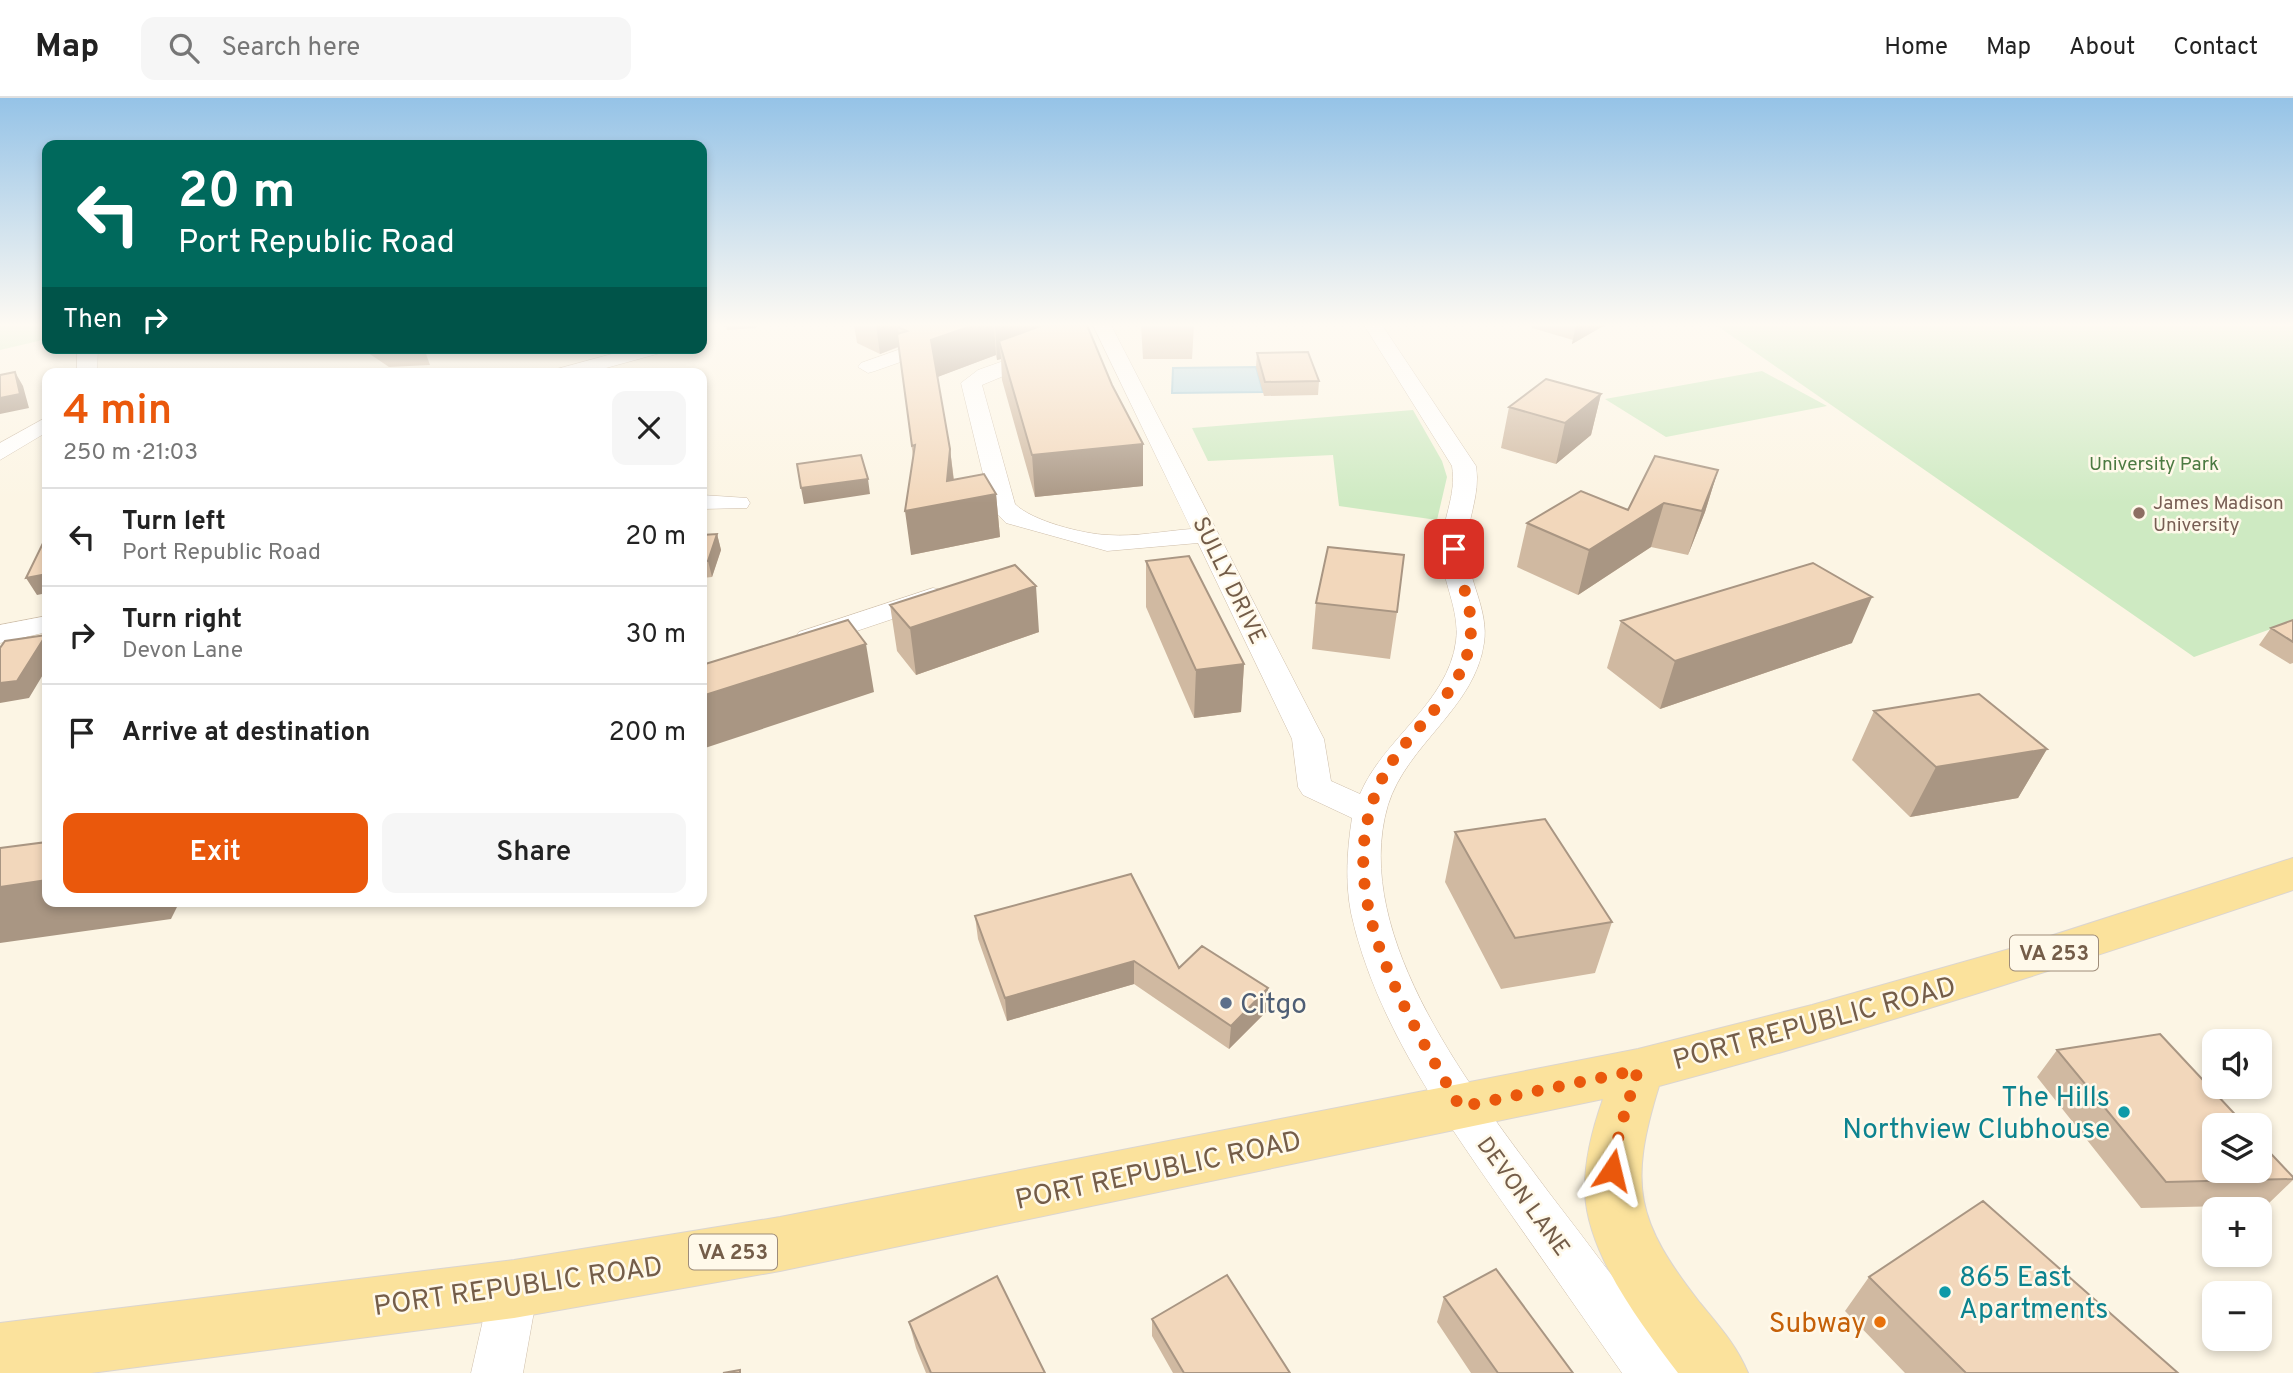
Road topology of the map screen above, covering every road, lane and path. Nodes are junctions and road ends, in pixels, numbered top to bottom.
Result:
1 (971, 384) edge
2 (1125, 384) edge
3 (1411, 384) edge
4 (42, 426) edge
5 (0, 453) edge
6 (707, 502) edge
7 (738, 503) dead end
8 (1208, 535) junction
9 (954, 589) edge
10 (42, 625) edge
11 (0, 634) edge
12 (781, 647) edge
13 (1369, 812) junction
14 (2293, 874) edge
15 (1638, 1070) junction
16 (1460, 1107) junction
17 (514, 1289) junction
18 (0, 1354) edge
19 (497, 1373) edge
20 (1653, 1373) edge
21 (1717, 1373) edge

1 - 8 street
2 - 8 street, SULLY DRIVE
3 - 13 street, DEVON LANE
4 - 5 street
6 - 7 street
8 - 13 street, SULLY DRIVE
9 - 12 street
10 - 11 street
13 - 16 street, DEVON LANE
14 - 15 main road, PORT REPUBLIC ROAD / VA 253
15 - 16 main road, PORT REPUBLIC ROAD / VA 253
15 - 21 main road
16 - 17 main road, PORT REPUBLIC ROAD / VA 253
16 - 20 street, DEVON LANE
17 - 18 main road, PORT REPUBLIC ROAD / VA 253
17 - 19 street

